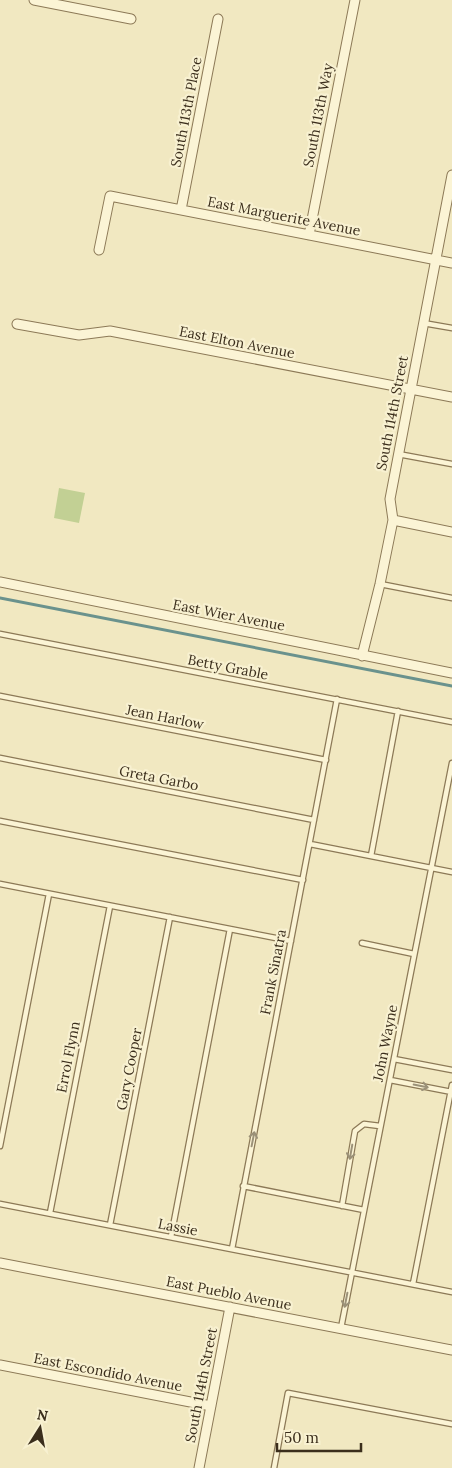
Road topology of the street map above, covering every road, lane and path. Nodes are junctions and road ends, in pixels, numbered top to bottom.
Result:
1 (34, 0) edge
2 (355, 0) edge
3 (218, 18) dead end
4 (131, 19) dead end
5 (452, 175) edge
6 (450, 194) edge
7 (181, 210) junction
8 (309, 235) junction
9 (99, 250) dead end
10 (436, 259) junction
11 (452, 262) edge
12 (423, 322) junction
13 (17, 324) dead end
14 (452, 328) edge
15 (410, 389) junction
16 (452, 397) edge
17 (398, 454) junction
18 (452, 464) edge
19 (393, 520) junction
20 (452, 532) edge
21 (0, 582) edge
22 (380, 584) junction
23 (452, 598) edge
24 (0, 634) edge
25 (362, 656) junction
26 (452, 673) edge
27 (0, 696) edge
28 (338, 700) junction
29 (398, 711) junction
30 (452, 722) edge
31 (0, 758) edge
32 (326, 760) junction
33 (452, 763) edge
34 (314, 820) junction
35 (0, 821) edge
36 (310, 844) junction
37 (371, 856) junction
38 (431, 868) junction
39 (452, 872) edge
40 (303, 880) junction
41 (0, 884) edge
42 (49, 894) junction
43 (110, 906) junction
44 (170, 917) junction
45 (230, 929) junction
46 (291, 941) junction
47 (362, 944) dead end
48 (414, 954) junction
49 (394, 1059) junction
50 (452, 1070) edge
51 (390, 1080) junction
52 (452, 1085) edge
53 (451, 1092) edge
54 (380, 1126) junction
55 (0, 1146) edge
56 (244, 1186) junction
57 (0, 1204) edge
58 (342, 1206) junction
59 (364, 1210) junction
60 (50, 1213) junction
61 (110, 1225) junction
62 (171, 1237) junction
63 (232, 1249) junction
64 (0, 1263) edge
65 (352, 1272) junction
66 (413, 1284) junction
67 (452, 1292) edge
68 (230, 1307) junction
69 (341, 1328) junction
70 (452, 1350) edge
71 (0, 1365) edge
72 (211, 1406) junction
73 (452, 1424) edge
74 (199, 1468) edge
75 (274, 1468) edge

1 - 4 street
2 - 8 street, South 113th Way
3 - 7 street, South 113th Place
5 - 6 street, South 114th Street
6 - 10 street, South 114th Street
7 - 8 street, East Marguerite Avenue
7 - 9 street, East Marguerite Avenue
8 - 10 street, East Marguerite Avenue
10 - 11 street, East Marguerite Avenue
10 - 12 street, South 114th Street
12 - 14 lane
12 - 15 street, South 114th Street
13 - 15 street, East Elton Avenue
15 - 16 street, East Elton Avenue
15 - 17 street, South 114th Street
17 - 18 lane
17 - 19 street, South 114th Street
19 - 20 street
19 - 22 street, South 114th Street
21 - 25 street, East Wier Avenue
22 - 23 lane
22 - 25 street, South 114th Street
24 - 28 lane, Betty Grable
25 - 26 street, East Wier Avenue
27 - 32 lane, Jean Harlow
28 - 29 lane, Betty Grable
28 - 32 lane, Frank Sinatra
29 - 30 lane, Betty Grable
29 - 37 lane
31 - 34 lane, Greta Garbo
32 - 34 lane, Frank Sinatra
33 - 38 lane, John Wayne
34 - 36 lane, Frank Sinatra
35 - 40 lane
36 - 37 lane
36 - 40 lane, Frank Sinatra
37 - 38 lane
38 - 39 lane
38 - 48 lane, John Wayne
40 - 46 lane, Frank Sinatra
41 - 42 lane
42 - 43 lane
42 - 55 lane
43 - 44 lane
43 - 60 lane, Errol Flynn
44 - 45 lane
44 - 61 lane, Gary Cooper
45 - 46 lane
45 - 62 lane
56 -> 46 lane, Frank Sinatra
47 - 48 lane
48 - 49 lane, John Wayne
49 - 50 lane
49 - 51 lane, John Wayne
51 -> 53 lane
51 - 54 lane, John Wayne
52 - 53 lane
53 - 66 lane
54 -> 58 lane
54 - 59 lane, John Wayne
56 - 58 lane
56 - 63 lane, Frank Sinatra
57 - 60 lane, Lassie
58 - 59 lane
59 - 65 lane, John Wayne
60 - 61 lane, Lassie
61 - 62 lane, Lassie
62 - 63 lane, Lassie
63 - 65 lane, Lassie
64 - 68 street, East Pueblo Avenue
65 - 66 lane, Lassie
65 -> 69 lane, John Wayne
66 - 67 lane, Lassie
68 - 69 street, East Pueblo Avenue
68 - 72 street, South 114th Street
69 - 70 street, East Pueblo Avenue
71 - 72 street, East Escondido Avenue
72 - 74 street, South 114th Street
73 - 75 lane

